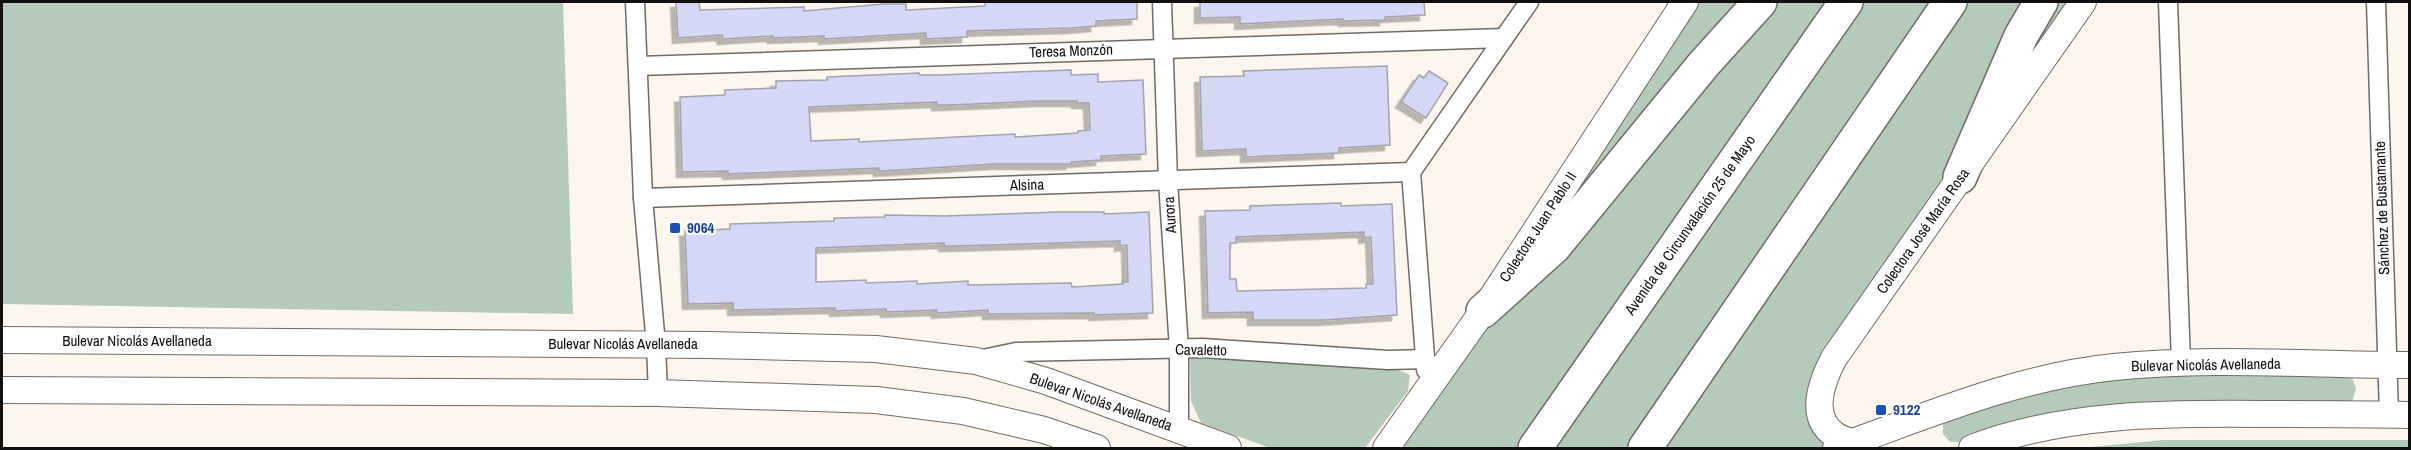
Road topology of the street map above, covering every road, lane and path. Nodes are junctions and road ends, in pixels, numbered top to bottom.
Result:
1 (635, 2) edge
2 (1162, 2) edge
3 (1529, 2) edge
4 (1685, 2) edge
5 (1760, 2) edge
6 (1846, 2) edge
7 (1950, 2) edge
8 (2041, 2) edge
9 (2083, 2) edge
10 (2168, 2) edge
11 (2376, 2) edge
12 (1504, 38) junction
13 (1164, 48) junction
14 (638, 66) junction
15 (1411, 172) junction
16 (1960, 177) junction
17 (1168, 180) junction
18 (643, 198) junction
19 (1483, 311) junction
20 (2, 340) edge
21 (656, 345) junction
22 (1179, 349) junction
23 (1425, 359) junction
24 (976, 361) junction
25 (2181, 362) junction
26 (2398, 365) edge
27 (2, 390) edge
28 (1428, 392) junction
29 (658, 393) junction
30 (2399, 415) edge
31 (1179, 429) junction
32 (1650, 440) edge
33 (1854, 446) edge
34 (1097, 448) edge
35 (1228, 448) edge
36 (1386, 448) edge
37 (1535, 448) edge
38 (1972, 448) edge

1 - 14 street
2 - 13 street, Aurora
3 - 12 street
4 - 19 main road, Colectora Juan Pablo II
5 - 19 highway
6 - 37 highway, Avenida de Circunvalación 25 de Mayo
7 - 32 highway
8 - 16 highway
9 - 16 main road, Colectora José María Rosa
10 - 25 street
11 - 26 street, Sánchez de Bustamante
12 - 13 street, Teresa Monzón
12 - 15 street
13 - 14 street, Teresa Monzón
13 - 17 street, Aurora
14 - 18 street
15 - 17 street, Alsina
15 - 23 street
16 - 33 main road, Colectora José María Rosa
17 - 18 street, Alsina
17 - 22 street, Aurora
18 - 21 street
19 - 28 main road, Colectora Juan Pablo II
20 - 21 main road, Bulevar Nicolás Avellaneda
21 - 24 main road, Bulevar Nicolás Avellaneda
21 - 29 street
22 - 23 street, Cavaletto
22 - 24 street, Cavaletto
22 - 31 street, Aurora
23 - 28 street
24 - 31 main road, Bulevar Nicolás Avellaneda
25 - 26 main road, Bulevar Nicolás Avellaneda
25 - 33 main road, Bulevar Nicolás Avellaneda
26 - 30 street, Sánchez de Bustamante
27 - 29 main road
28 - 36 main road, Colectora Juan Pablo II
29 - 34 main road
30 - 38 main road
31 - 35 main road, Bulevar Nicolás Avellaneda

